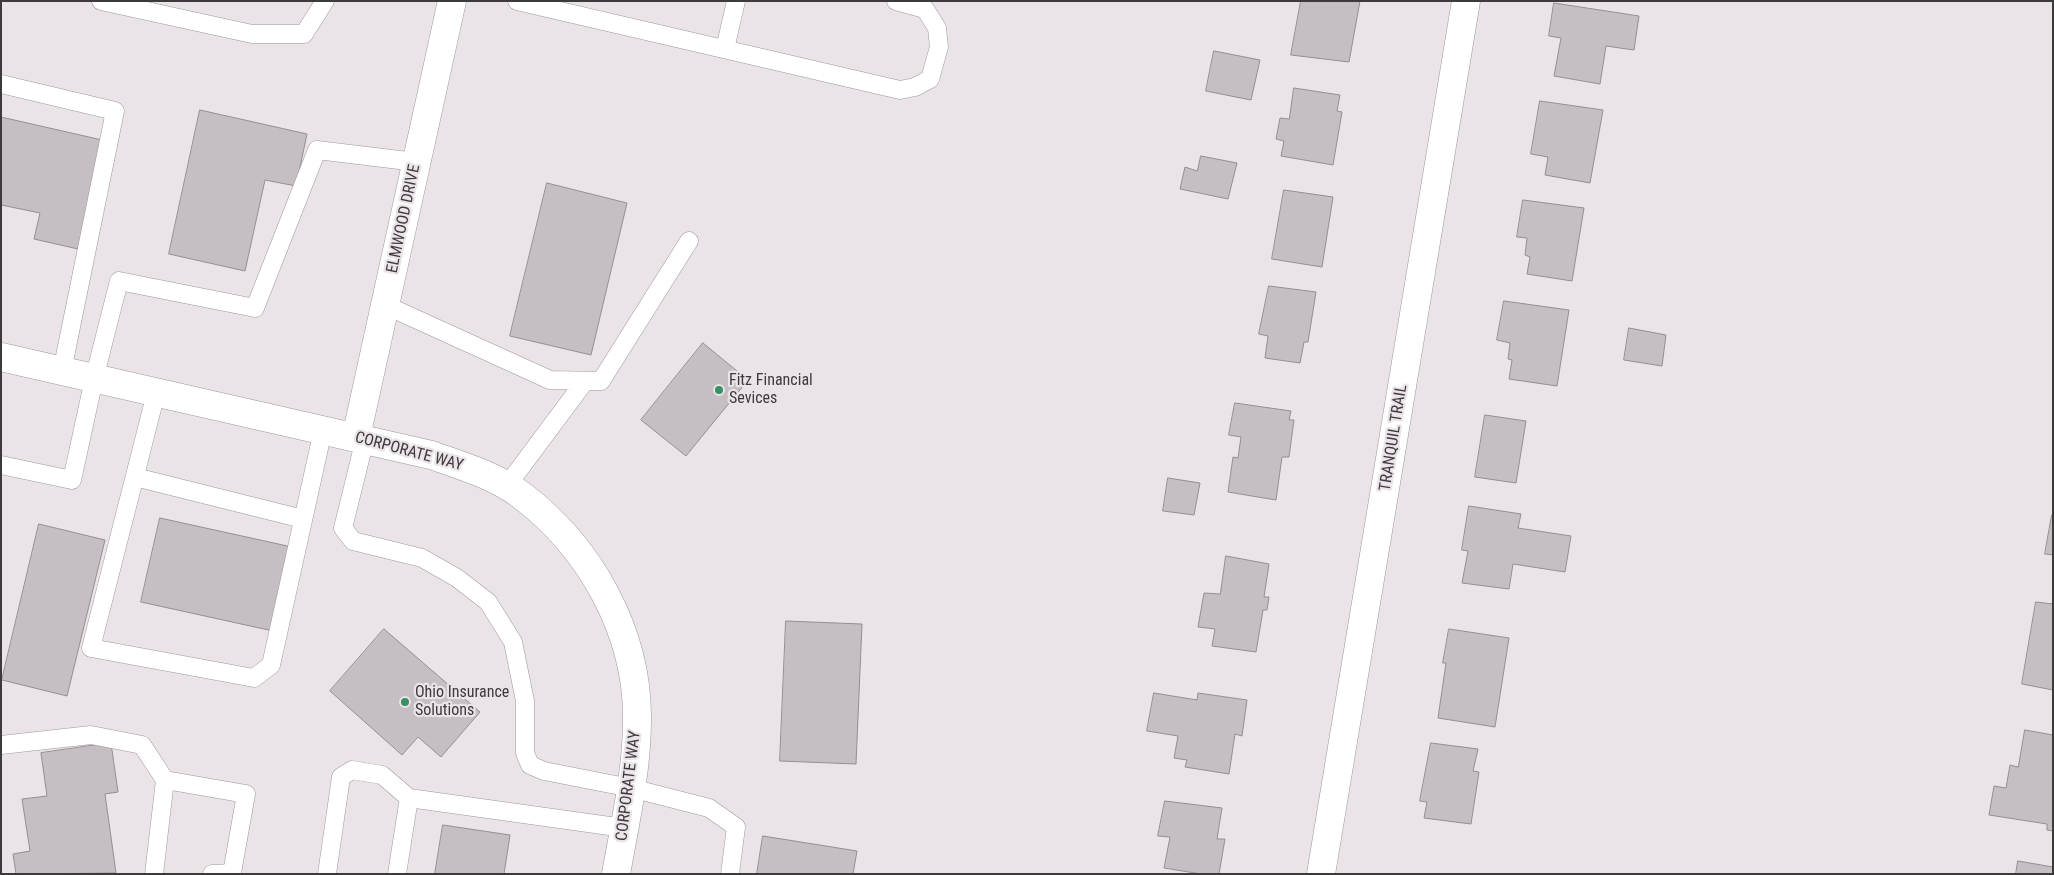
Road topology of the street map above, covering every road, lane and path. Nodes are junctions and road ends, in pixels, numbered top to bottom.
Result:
1 (102, 1) edge
2 (325, 1) edge
3 (452, 1) edge
4 (517, 1) edge
5 (736, 1) edge
6 (896, 1) edge
7 (1466, 1) edge
8 (725, 49) junction
9 (1, 84) edge
10 (416, 162) junction
11 (689, 241) dead end
12 (385, 305) junction
13 (1, 357) edge
14 (62, 371) junction
15 (94, 379) junction
16 (585, 381) junction
17 (156, 392) junction
18 (323, 430) junction
19 (361, 438) junction
20 (1, 465) edge
21 (135, 477) junction
22 (506, 487) junction
23 (303, 519) junction
24 (1, 745) edge
25 (165, 780) junction
26 (630, 788) junction
27 (409, 798) junction
28 (624, 828) junction
29 (154, 874) edge
30 (212, 874) edge
31 (327, 874) edge
32 (397, 874) edge
33 (616, 874) edge
34 (730, 874) edge
35 (1321, 874) edge

1 - 2 lane
3 - 10 street, ELMWOOD DRIVE
4 - 8 lane
5 - 8 lane
6 - 8 lane
7 - 35 street, TRANQUIL TRAIL
9 - 14 lane
10 - 12 street, ELMWOOD DRIVE
10 - 15 lane
11 - 16 lane
12 - 16 lane
12 - 19 street, ELMWOOD DRIVE
13 - 14 street, CORPORATE WAY
14 - 15 street, CORPORATE WAY
15 - 17 street, CORPORATE WAY
15 - 20 lane
16 - 22 lane
17 - 18 street, CORPORATE WAY
17 - 21 lane
18 - 19 street, CORPORATE WAY
18 - 23 lane
19 - 22 street, CORPORATE WAY
19 - 26 lane
21 - 23 lane
21 - 23 lane
22 - 26 street, CORPORATE WAY
24 - 25 lane
25 - 29 lane
25 - 30 lane
26 - 28 street, CORPORATE WAY
26 - 34 lane
27 - 28 lane
27 - 31 lane
27 - 32 lane
28 - 33 street, CORPORATE WAY

